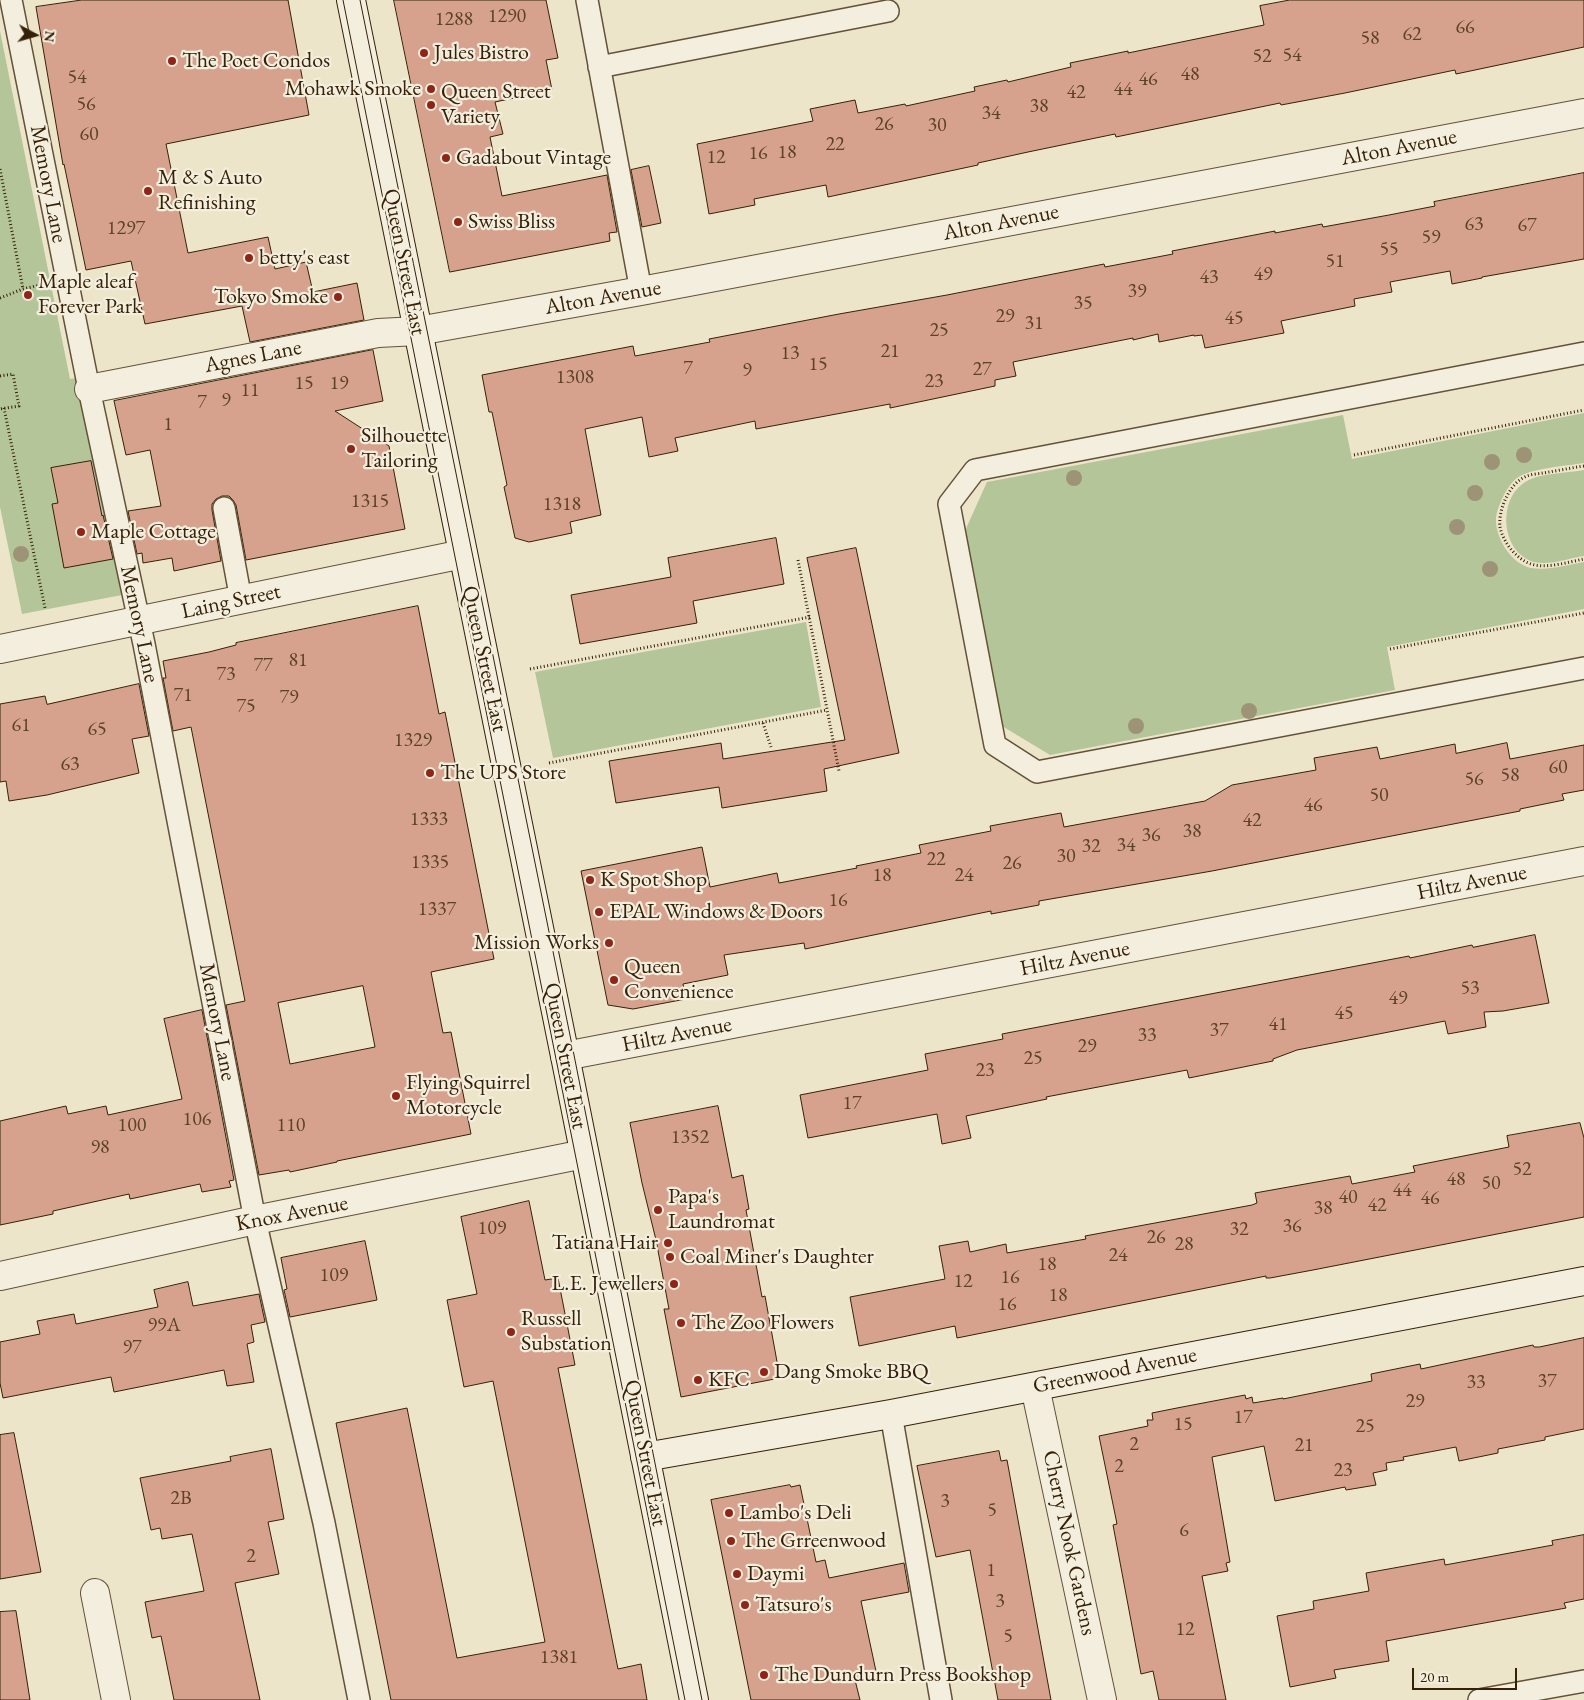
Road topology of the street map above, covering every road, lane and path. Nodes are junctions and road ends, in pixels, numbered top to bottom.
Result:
1 (11, 0) edge
2 (351, 0) edge
3 (587, 0) edge
4 (888, 11) dead end
5 (599, 67) junction
6 (1584, 113) edge
7 (0, 169) edge
8 (67, 279) junction
9 (23, 289) junction
10 (641, 291) junction
11 (0, 298) edge
12 (418, 331) junction
13 (1584, 353) edge
14 (0, 376) edge
15 (89, 389) junction
16 (2, 409) edge
17 (1584, 410) edge
18 (1354, 455) dead end
19 (1584, 466) edge
20 (224, 508) dead end
21 (462, 554) junction
22 (1584, 559) edge
23 (798, 560) dead end
24 (241, 600) junction
25 (1584, 612) edge
26 (46, 616) dead end
27 (810, 617) junction
28 (139, 621) junction
29 (1390, 649) dead end
30 (0, 650) edge
31 (1584, 668) edge
32 (530, 669) dead end
33 (827, 710) junction
34 (762, 723) junction
35 (771, 747) dead end
36 (549, 763) dead end
37 (839, 771) dead end
38 (1584, 861) edge
39 (565, 1056) junction
40 (584, 1154) junction
41 (255, 1220) junction
42 (0, 1276) edge
43 (1584, 1281) edge
44 (1035, 1387) junction
45 (891, 1414) junction
46 (645, 1457) junction
47 (94, 1592) dead end
48 (1584, 1681) edge
49 (116, 1700) edge
50 (359, 1700) edge
51 (694, 1700) edge
52 (941, 1700) edge
53 (1102, 1700) edge
54 (1479, 1700) edge

1 - 8 lane, Memory Lane
2 - 12 street, Queen Street East
3 - 5 lane
4 - 5 lane
5 - 10 lane
6 - 10 street, Alton Avenue
7 - 9 path
8 - 9 path
8 - 15 lane, Memory Lane
9 - 11 path
10 - 12 street, Alton Avenue
12 - 15 street, Agnes Lane
12 - 21 street, Queen Street East
13 - 31 lane
14 - 16 path
15 - 28 lane, Memory Lane
16 - 26 path
17 - 18 path
19 - 22 path
20 - 24 lane
21 - 24 street, Laing Street
21 - 39 street, Queen Street East
23 - 27 path
24 - 28 street, Laing Street
25 - 29 path
27 - 32 path
27 - 33 path
28 - 30 street, Laing Street
28 - 41 lane, Memory Lane
33 - 34 path
33 - 37 path
34 - 35 path
34 - 36 path
38 - 39 street, Hiltz Avenue
39 - 40 street, Queen Street East
40 - 41 street, Knox Avenue
40 - 46 street, Queen Street East
41 - 42 street, Knox Avenue
41 - 50 lane, Memory Lane
43 - 44 street, Greenwood Avenue
44 - 45 street, Greenwood Avenue
44 - 53 street, Cherry Nook Gardens
45 - 46 street, Greenwood Avenue
45 - 52 lane
46 - 51 street, Queen Street East
47 - 49 street
48 - 54 lane

